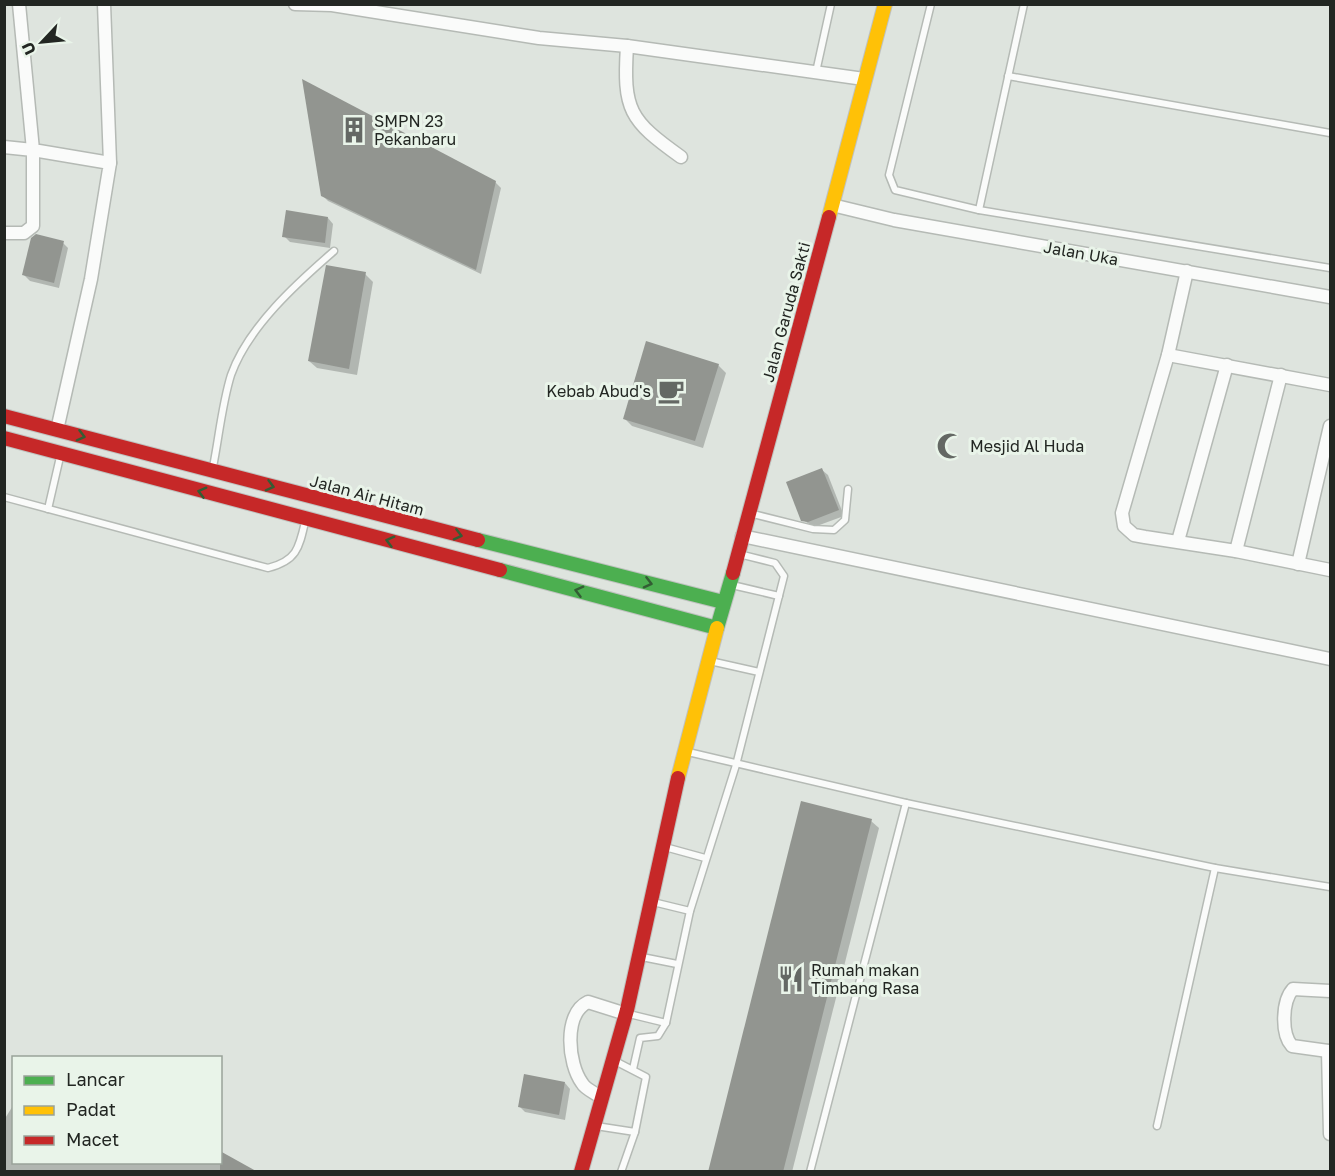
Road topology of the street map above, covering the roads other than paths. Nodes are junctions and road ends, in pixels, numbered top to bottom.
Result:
1 (19, 4) edge
2 (104, 4) edge
3 (295, 4) edge
4 (831, 4) edge
5 (885, 4) edge
6 (931, 4) edge
7 (1024, 4) edge
8 (627, 46) junction
9 (816, 72) junction
10 (1008, 76) junction
11 (864, 80) junction
12 (1330, 133) edge
13 (4, 147) edge
14 (33, 150) junction
15 (681, 157) dead end
16 (110, 163) junction
17 (832, 205) junction
18 (979, 210) junction
19 (4, 232) edge
20 (334, 251) dead end
21 (1330, 268) edge
22 (1186, 272) junction
23 (1330, 297) edge
24 (1168, 355) junction
25 (1227, 365) junction
26 (1281, 375) junction
27 (1330, 385) edge
28 (4, 416) edge
29 (1330, 426) edge
30 (57, 430) junction
31 (4, 438) edge
32 (61, 453) junction
33 (212, 470) junction
34 (848, 489) dead end
35 (4, 497) edge
36 (48, 509) junction
37 (749, 513) junction
38 (306, 519) junction
39 (742, 536) junction
40 (1178, 542) junction
41 (1236, 551) junction
42 (737, 554) junction
43 (1298, 564) junction
44 (1330, 570) edge
45 (729, 584) junction
46 (778, 596) junction
47 (723, 602) junction
48 (717, 628) junction
49 (1330, 659) edge
50 (708, 661) junction
51 (759, 672) junction
52 (684, 751) junction
53 (736, 765) junction
54 (906, 803) junction
55 (663, 847) junction
56 (705, 858) junction
57 (1215, 868) junction
58 (1330, 887) edge
59 (650, 901) junction
60 (690, 911) junction
61 (638, 956) junction
62 (677, 964) junction
63 (1330, 991) edge
64 (626, 1014) junction
65 (666, 1023) junction
66 (1329, 1051) edge
67 (611, 1059) junction
68 (633, 1069) junction
69 (601, 1097) junction
70 (593, 1125) junction
71 (1157, 1126) dead end
72 (635, 1132) junction
73 (1330, 1134) edge
74 (581, 1172) edge
75 (621, 1172) edge
76 (810, 1172) edge

1 - 14 street
2 - 16 street
3 - 8 street
4 - 9 lane
5 - 11 main road, Jalan Garuda Sakti
6 - 18 lane
7 - 10 lane
8 - 9 street
8 - 15 street
9 - 11 street
10 - 12 lane
10 - 18 lane
11 - 17 main road, Jalan Garuda Sakti
13 - 14 street
14 - 16 street
14 - 19 street
16 - 30 street
17 - 22 street, Jalan Uka
17 - 37 main road, Jalan Garuda Sakti
18 - 21 lane
20 - 33 lane
22 - 23 street, Jalan Uka
22 - 24 street
24 - 25 street
24 - 40 street
25 - 26 street
25 - 40 street
26 - 27 street
26 - 41 street
28 - 30 main road, Jalan Air Hitam
29 - 43 street
30 -> 33 main road, Jalan Air Hitam
31 - 32 main road
32 - 36 lane
38 -> 32 main road
33 -> 47 main road, Jalan Air Hitam
34 - 37 lane
35 - 36 lane
36 - 38 lane
37 - 39 main road, Jalan Garuda Sakti
48 -> 38 main road
39 - 42 main road, Jalan Garuda Sakti
39 - 49 street
40 - 41 street
41 - 43 street
42 - 45 main road, Jalan Garuda Sakti
42 - 46 lane
43 - 44 street
45 - 46 lane
45 - 47 main road, Jalan Garuda Sakti
46 - 51 lane
47 - 48 main road, Jalan Garuda Sakti
48 - 50 main road, Jalan Garuda Sakti
50 - 51 lane
50 - 52 main road, Jalan Garuda Sakti
51 - 53 lane
52 - 53 lane
52 - 55 main road, Jalan Garuda Sakti
53 - 54 lane
53 - 56 lane
54 - 57 lane
54 - 76 lane
55 - 56 lane
55 - 59 main road, Jalan Garuda Sakti
56 - 60 lane
57 - 58 lane
57 - 71 lane
59 - 60 lane
59 - 61 main road, Jalan Garuda Sakti
60 - 62 lane
61 - 62 lane
61 - 64 main road, Jalan Garuda Sakti
62 - 65 lane
63 - 66 street
64 - 65 lane
64 - 67 main road, Jalan Garuda Sakti
64 - 69 street
65 - 68 lane
66 - 73 street
67 - 68 lane
67 - 69 main road, Jalan Garuda Sakti
68 - 72 lane
69 - 70 main road, Jalan Garuda Sakti
70 - 72 lane
70 - 74 main road, Jalan Garuda Sakti
72 - 75 lane

